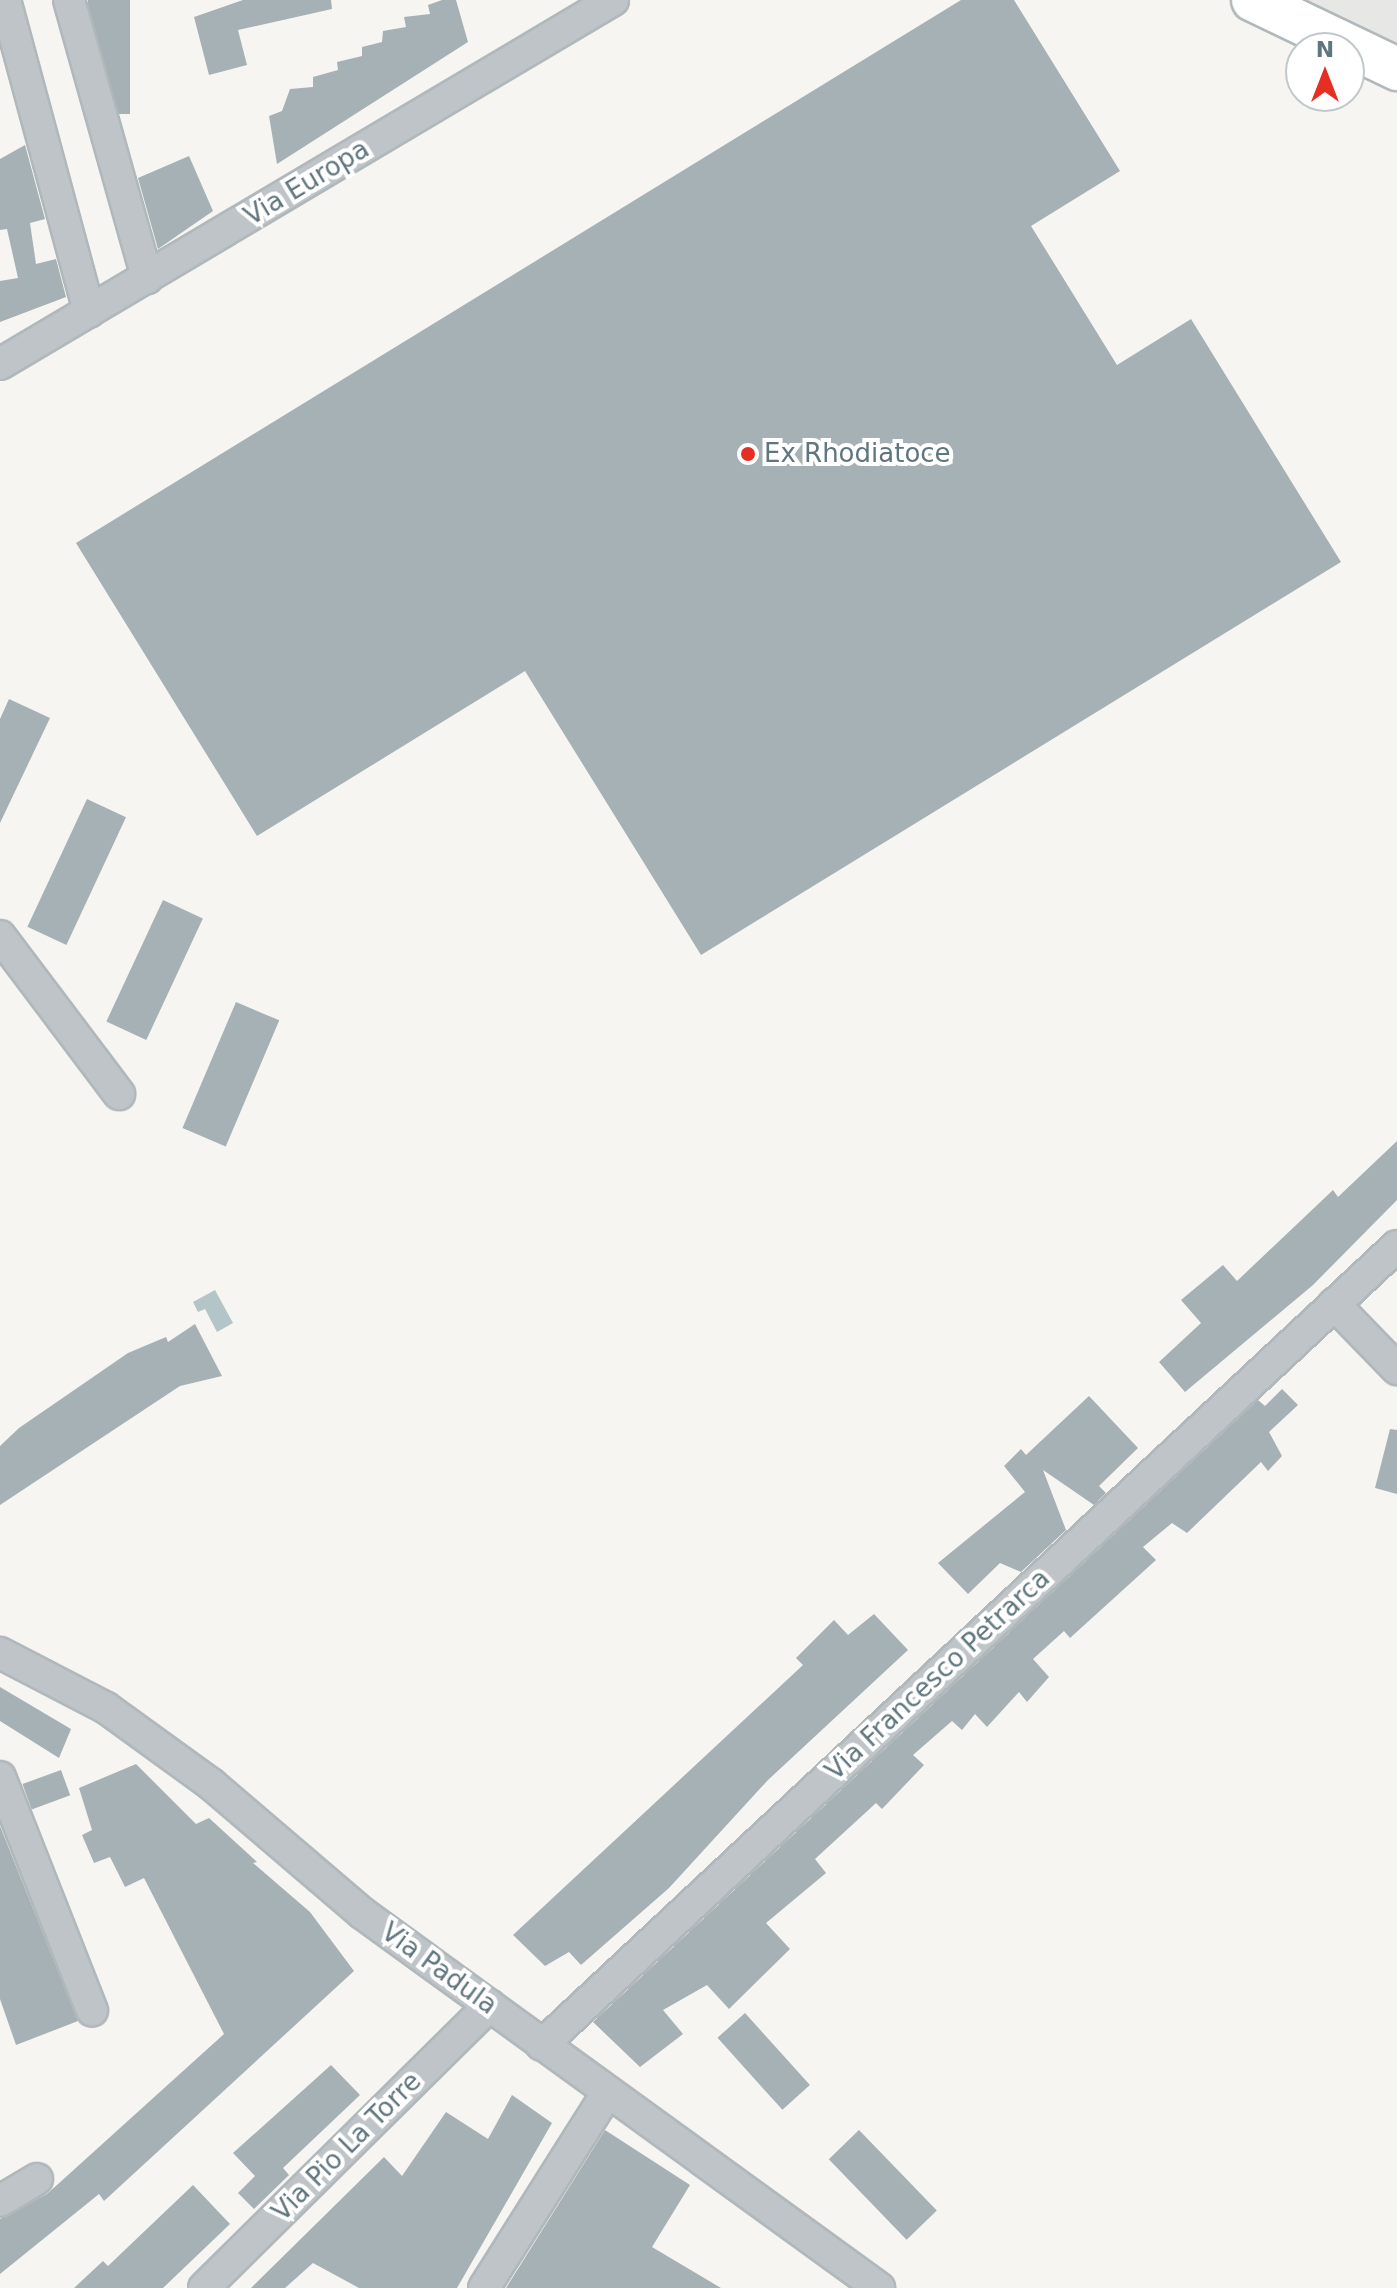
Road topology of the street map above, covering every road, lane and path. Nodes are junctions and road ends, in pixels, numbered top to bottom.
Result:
1 (5, 0) edge
2 (69, 0) edge
3 (613, 0) edge
4 (1253, 0) edge
5 (1397, 69) edge
6 (147, 278) junction
7 (89, 312) junction
8 (0, 364) edge
9 (0, 936) edge
10 (119, 1094) dead end
11 (1397, 1246) edge
12 (1334, 1304) junction
13 (1397, 1369) edge
14 (0, 1653) edge
15 (0, 1777) edge
16 (490, 2005) junction
17 (92, 2010) dead end
18 (542, 2045) junction
19 (608, 2092) junction
20 (37, 2179) dead end
21 (0, 2201) edge
22 (204, 2288) edge
23 (484, 2288) edge
24 (879, 2288) edge

1 - 7 street
2 - 6 street
3 - 6 street, Via Europa
4 - 5 street
6 - 7 street, Via Europa
7 - 8 street, Via Europa
9 - 10 street
11 - 12 street, Via Francesco Petrarca
12 - 13 street
12 - 18 street, Via Francesco Petrarca
14 - 16 street, Via Padula
15 - 17 street
16 - 18 street, Via Padula
16 - 22 street, Via Pio La Torre
18 - 19 street, Via Padula
19 - 23 street
19 - 24 street, Via Padula
20 - 21 street

